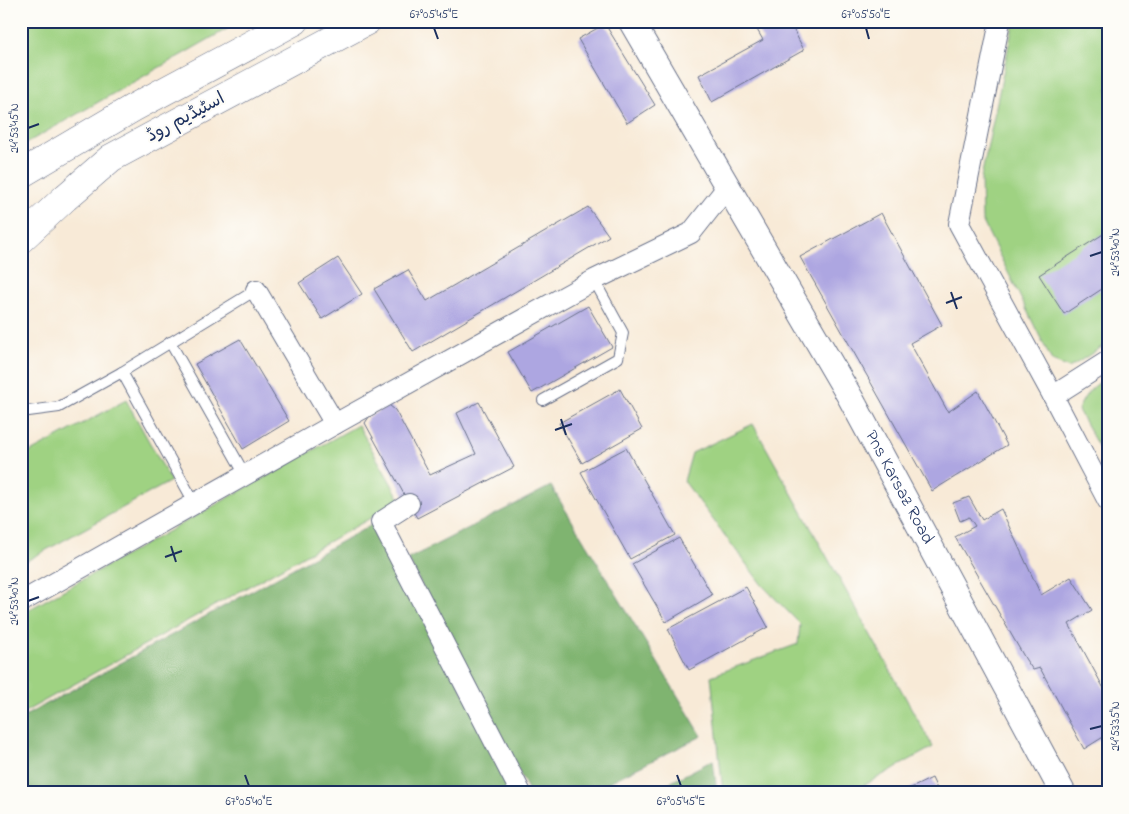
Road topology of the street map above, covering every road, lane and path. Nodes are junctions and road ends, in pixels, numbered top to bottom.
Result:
1 (295, 21) edge
2 (367, 21) edge
3 (631, 21) edge
4 (1000, 21) edge
5 (21, 174) edge
6 (728, 186) junction
7 (21, 239) edge
8 (594, 280) junction
9 (256, 290) joint
10 (170, 342) junction
11 (1108, 361) edge
12 (122, 372) junction
13 (1053, 396) junction
14 (543, 400) dead end
15 (21, 412) edge
16 (335, 424) junction
17 (245, 475) junction
18 (1108, 501) edge
19 (195, 504) junction
20 (409, 504) dead end
21 (21, 602) edge
22 (521, 793) edge
23 (1063, 793) edge

1 - 5 main road, اسٹیڈیم روڈ
2 - 7 main road, اسٹیڈیم روڈ
3 - 6 street, Pns Karsaz Road
4 - 13 street
6 - 8 street
6 - 23 street, Pns Karsaz Road
8 - 14 lane
8 - 16 street
9 - 10 lane
9 - 16 street
10 - 12 lane
10 - 17 lane
11 - 13 street
12 - 15 lane
12 - 19 lane
13 - 18 street
16 - 17 street
17 - 19 street
19 - 21 street
20 - 22 street

